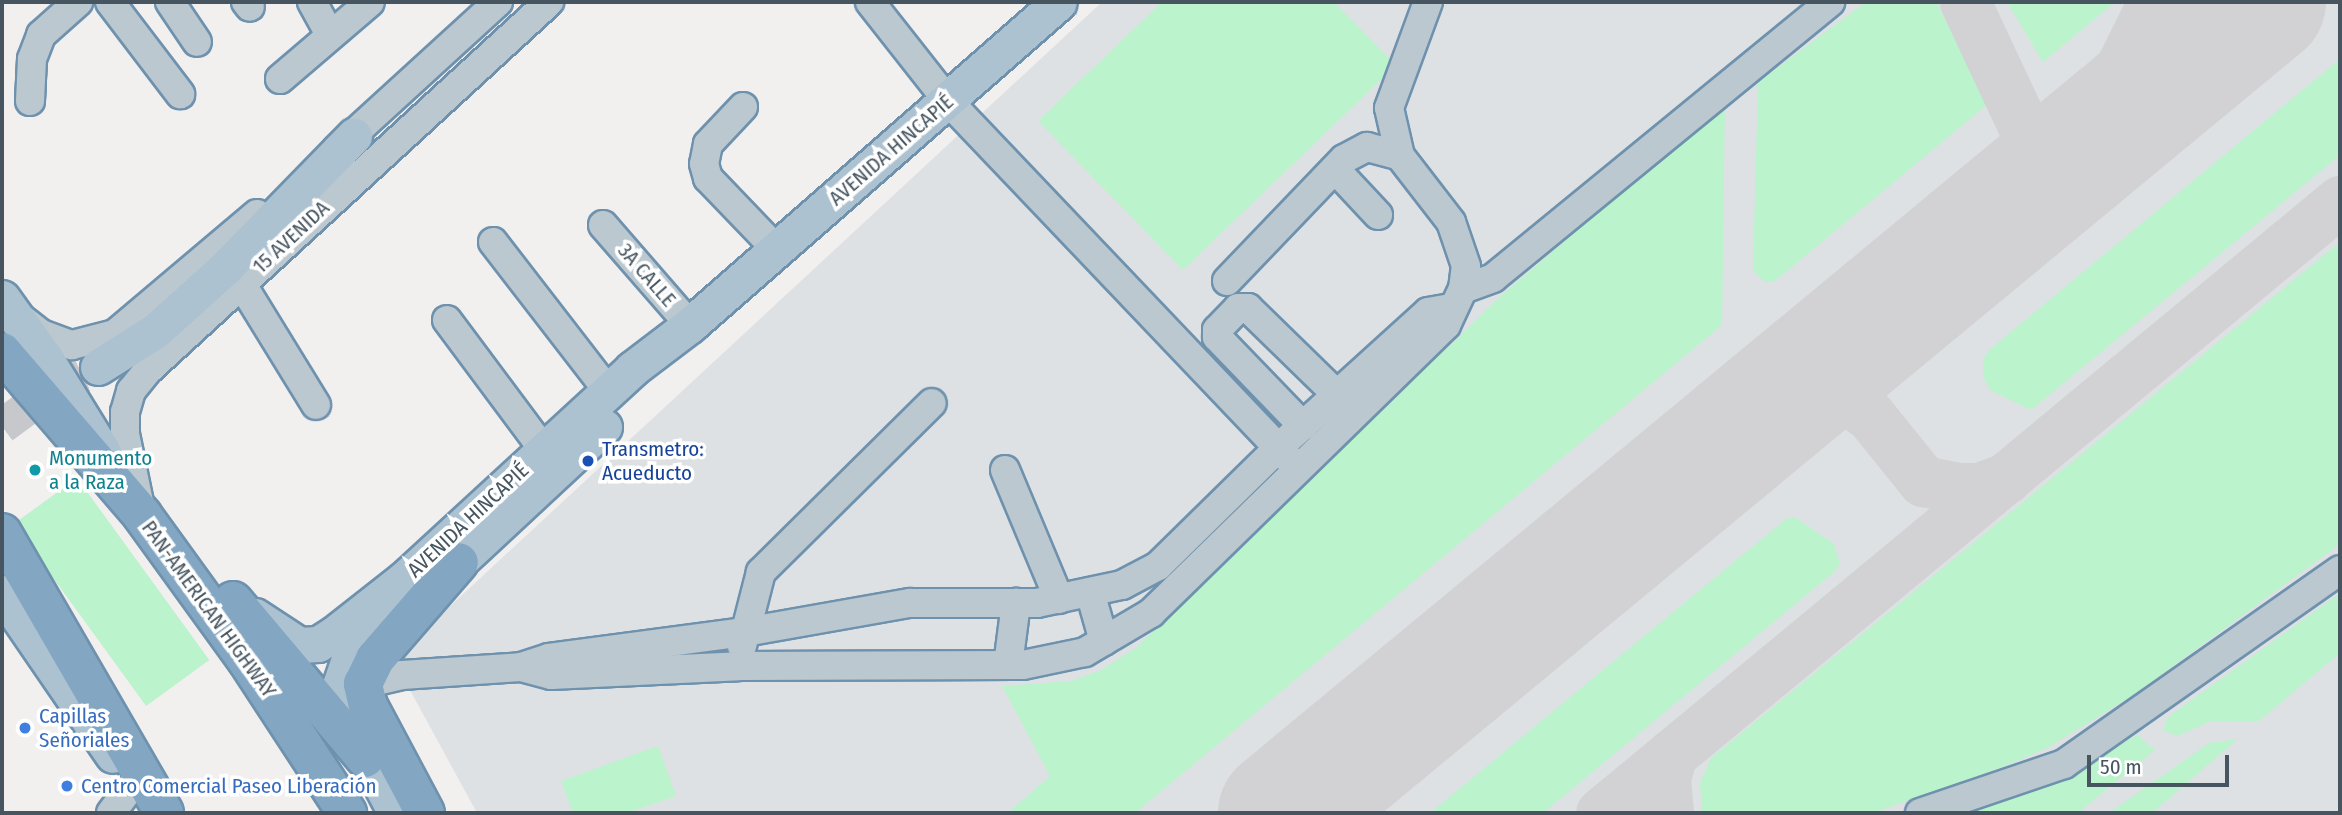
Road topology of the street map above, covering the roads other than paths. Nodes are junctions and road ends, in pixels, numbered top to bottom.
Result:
1 (78, 2) edge
2 (110, 2) edge
3 (170, 2) edge
4 (312, 2) edge
5 (370, 2) edge
6 (549, 2) edge
7 (870, 2) edge
8 (1059, 2) edge
9 (1427, 2) edge
10 (1830, 2) edge
11 (495, 3) edge
12 (330, 34) junction
13 (197, 42) dead end
14 (280, 79) dead end
15 (180, 94) dead end
16 (30, 101) dead end
17 (948, 101) junction
18 (743, 107) dead end
19 (354, 136) junction
20 (1400, 156) junction
21 (1335, 169) junction
22 (1378, 215) dead end
23 (603, 225) dead end
24 (493, 242) dead end
25 (777, 250) junction
26 (1227, 281) dead end
27 (241, 283) junction
28 (1457, 298) junction
29 (7, 304) edge
30 (447, 320) dead end
31 (691, 325) junction
32 (2, 352) edge
33 (98, 367) tunnel mouth
34 (608, 391) junction
35 (1337, 395) junction
36 (932, 403) dead end
37 (316, 405) dead end
38 (1303, 426) junction
39 (1278, 448) junction
40 (544, 450) junction
41 (1004, 470) dead end
42 (1299, 470) junction
43 (142, 515) junction
44 (2, 533) edge
45 (459, 562) junction
46 (2340, 570) edge
47 (190, 581) junction
48 (1090, 592) junction
49 (2, 593) edge
50 (1059, 598) junction
51 (232, 600) junction
52 (1016, 603) junction
53 (745, 632) junction
54 (1104, 641) junction
55 (1008, 665) junction
56 (738, 666) junction
57 (521, 667) junction
58 (363, 684) junction
59 (365, 758) junction
60 (134, 783) junction
61 (111, 813) edge
62 (156, 813) edge
63 (163, 813) edge
64 (347, 813) edge
65 (396, 813) edge
66 (425, 813) edge
67 (1920, 813) edge

1 - 16 street
2 - 15 street
3 - 13 street
4 - 12 street
5 - 12 street
6 - 27 street, 15 AVENIDA
7 - 17 street
8 - 17 main road, AVENIDA HINCAPIÉ
9 - 20 street
10 - 28 street
11 - 19 street, 15 AVENIDA
12 - 14 street
17 - 25 main road, AVENIDA HINCAPIÉ
17 - 39 street
18 - 25 street
19 - 29 street, 15 AVENIDA
19 - 33 main road
20 - 21 street
20 - 28 street
21 - 22 street
21 - 26 street
23 - 31 street, 3A CALLE
24 - 34 street
25 - 31 main road, AVENIDA HINCAPIÉ
27 - 37 street
27 - 43 street, 15 AVENIDA
28 - 35 street
28 - 42 street
29 - 43 main road
30 - 40 street
31 - 34 main road, AVENIDA HINCAPIÉ
31 - 45 main road, AVENIDA HINCAPIÉ
32 - 43 highway, PAN-AMERICAN HIGHWAY
34 - 40 main road, AVENIDA HINCAPIÉ
35 - 38 street
35 - 38 street
36 - 53 street
38 - 39 street
39 - 42 street
39 - 48 street
40 - 51 main road, AVENIDA HINCAPIÉ
41 - 50 street
42 - 54 street
43 - 47 highway, PAN-AMERICAN HIGHWAY
44 - 63 highway
45 - 58 highway
45 - 59 main road, AVENIDA HINCAPIÉ
46 - 67 street
47 - 51 highway
47 - 64 highway, PAN-AMERICAN HIGHWAY
48 - 50 street
48 - 54 street
49 - 60 main road
50 - 52 street
51 - 59 highway
52 - 53 street
52 - 55 street
53 - 56 street
53 - 57 street
54 - 55 street
55 - 56 street
56 - 57 street
57 - 58 street
58 - 66 highway
59 - 65 main road, AVENIDA HINCAPIÉ
60 - 61 street
60 - 62 main road

